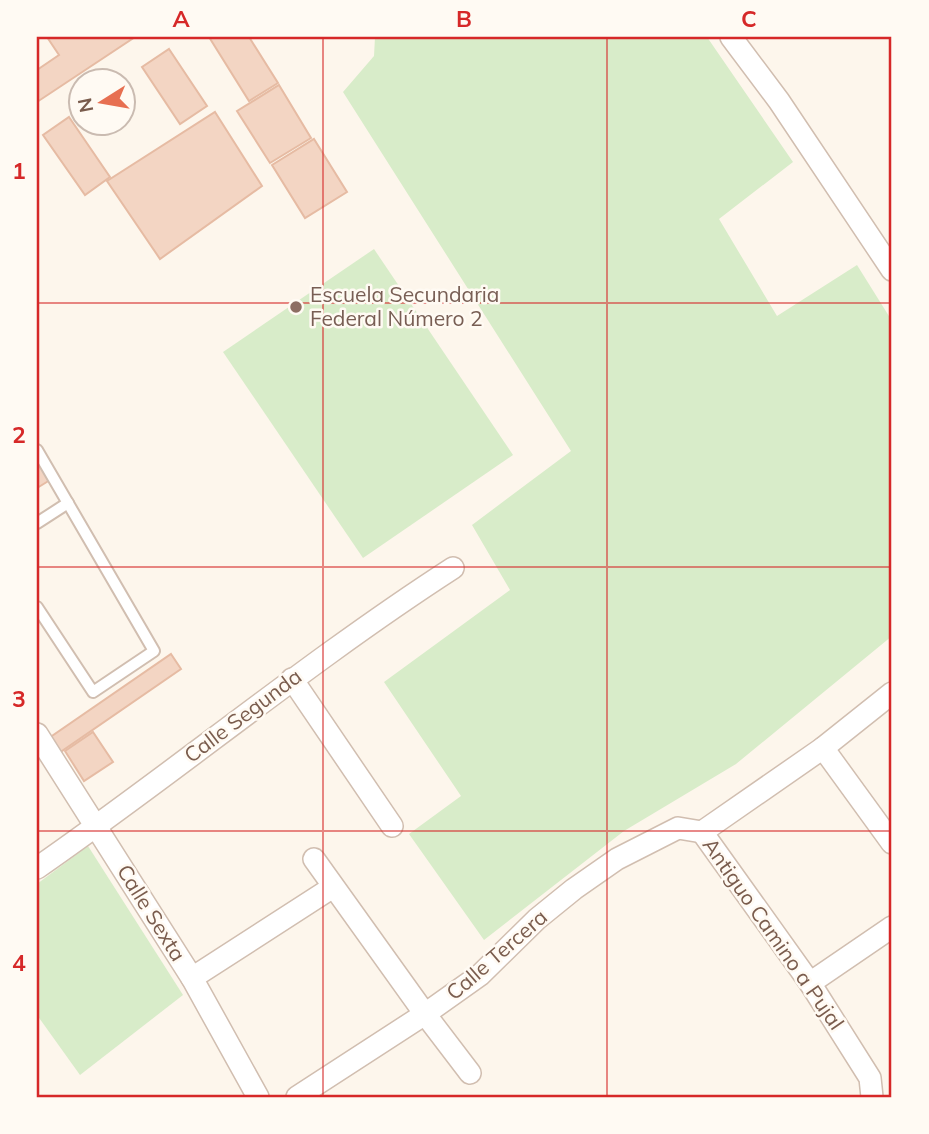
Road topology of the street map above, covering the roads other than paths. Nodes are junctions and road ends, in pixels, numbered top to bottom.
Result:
1 (731, 37) edge
2 (892, 270) edge
3 (37, 450) edge
4 (68, 503) junction
5 (37, 523) edge
6 (453, 568) dead end
7 (37, 607) edge
8 (292, 679) junction
9 (892, 693) edge
10 (37, 734) edge
11 (823, 748) junction
12 (392, 826) dead end
13 (97, 827) junction
14 (702, 832) junction
15 (892, 844) edge
16 (314, 859) dead end
17 (37, 868) edge
18 (333, 887) junction
19 (892, 927) edge
20 (192, 978) junction
21 (810, 983) junction
22 (425, 1014) junction
23 (470, 1073) dead end
24 (873, 1096) edge
25 (258, 1097) edge
26 (297, 1097) edge

1 - 2 street
3 - 4 lane
4 - 5 lane
4 - 7 lane
6 - 8 street, Calle Segunda
8 - 12 street
8 - 13 street, Calle Segunda
9 - 11 street, Antiguo Camino a Pujal
10 - 13 street, Calle Sexta
11 - 14 street, Antiguo Camino a Pujal
11 - 15 street
13 - 17 street, Calle Segunda
13 - 20 street, Calle Sexta
14 - 21 street, Antiguo Camino a Pujal
14 - 22 street, Calle Tercera
16 - 18 street
18 - 20 street
18 - 22 street
19 - 21 street
20 - 25 street, Calle Sexta
21 - 24 street, Antiguo Camino a Pujal
22 - 23 street
22 - 26 street, Calle Tercera

